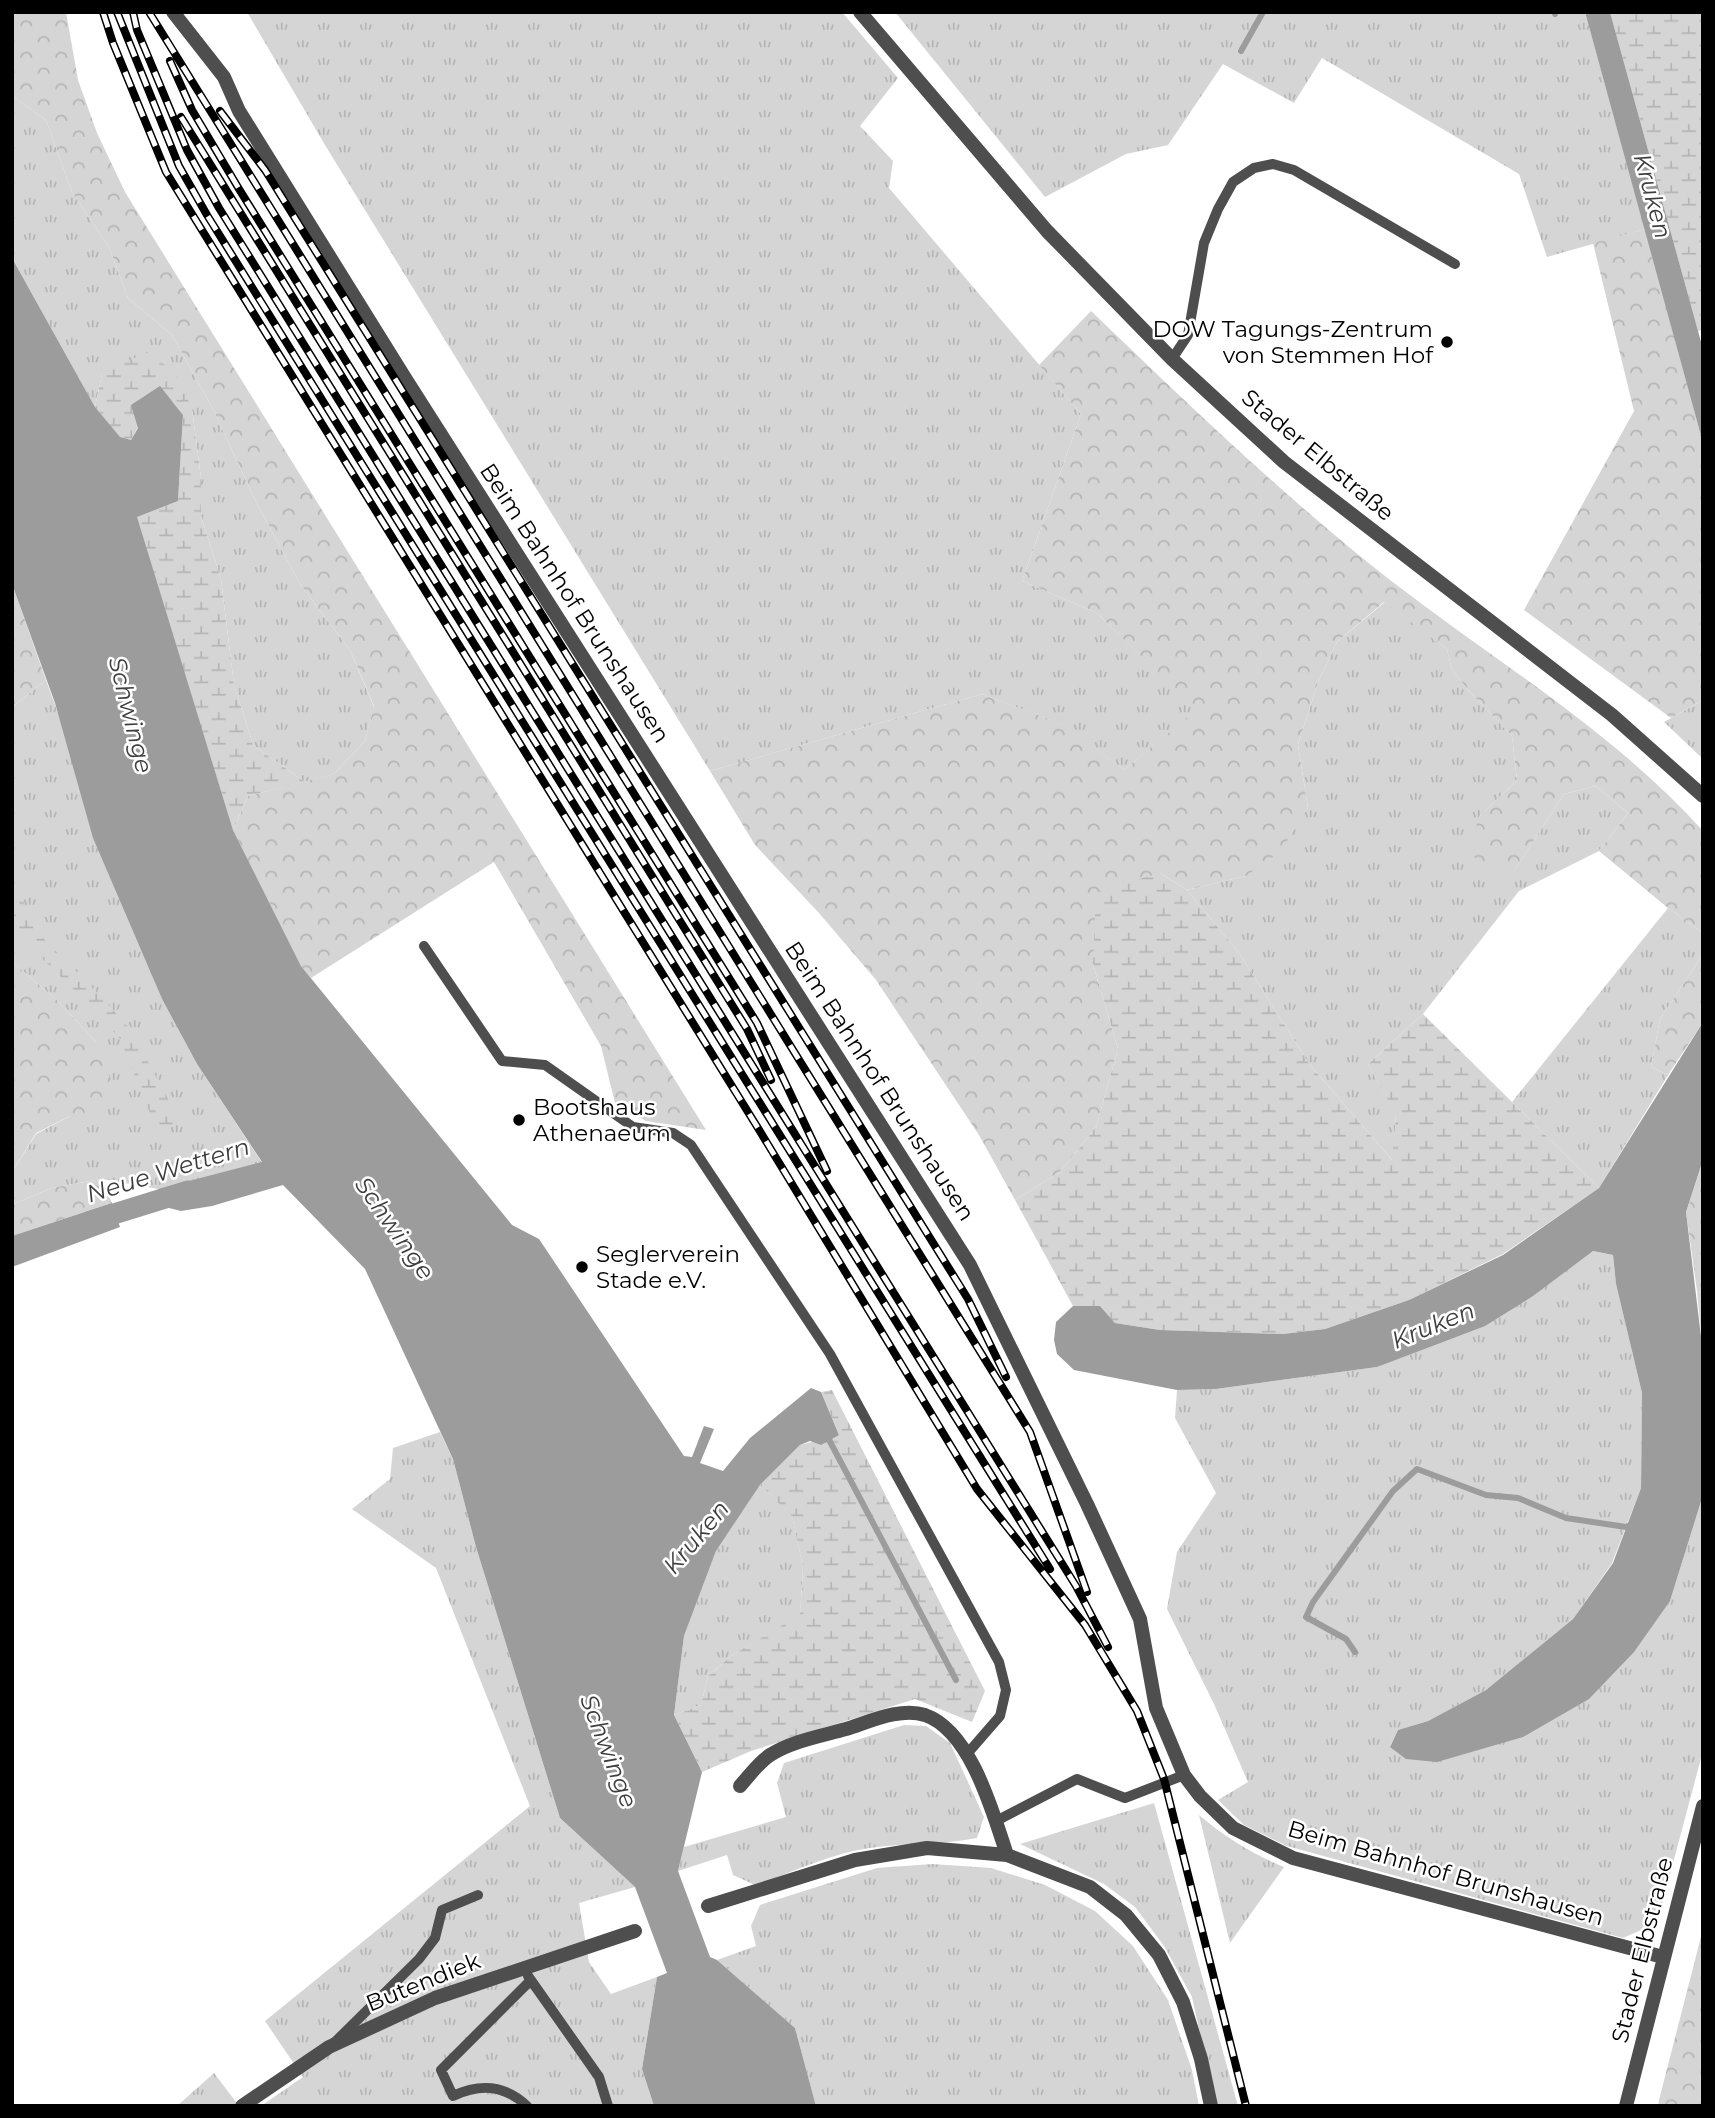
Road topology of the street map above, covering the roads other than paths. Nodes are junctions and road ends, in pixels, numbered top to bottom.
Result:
1 (173, 12) edge
2 (860, 12) edge
3 (1455, 264) dead end
4 (1172, 359) junction
5 (1703, 796) edge
6 (424, 946) dead end
7 (967, 1754) junction
8 (1184, 1775) junction
9 (740, 1786) dead end
10 (1703, 1806) edge
11 (996, 1821) junction
12 (1697, 1854) edge
13 (1007, 1855) junction
14 (478, 1895) dead end
15 (708, 1906) dead end
16 (635, 1931) dead end
17 (1662, 1957) junction
18 (522, 1968) junction
19 (531, 1980) junction
20 (329, 2047) junction
21 (242, 2106) edge
22 (527, 2106) edge
23 (608, 2106) edge
24 (1211, 2106) edge
25 (1626, 2106) edge

1 - 8 street, Beim Bahnhof Brunshausen
2 - 4 street, Stader Elbstraße
3 - 4 lane
4 - 5 street, Stader Elbstraße
6 - 7 lane
7 - 9 street
7 - 11 street
8 - 11 lane
8 - 17 street, Beim Bahnhof Brunshausen
10 - 12 street, Stader Elbstraße
11 - 13 street
12 - 17 street, Stader Elbstraße
13 - 15 street
13 - 24 street
14 - 20 lane
16 - 18 street, Butendiek
17 - 25 street, Stader Elbstraße
18 - 19 lane
18 - 20 street, Butendiek
19 - 22 lane
19 - 23 lane
20 - 21 street, Butendiek

